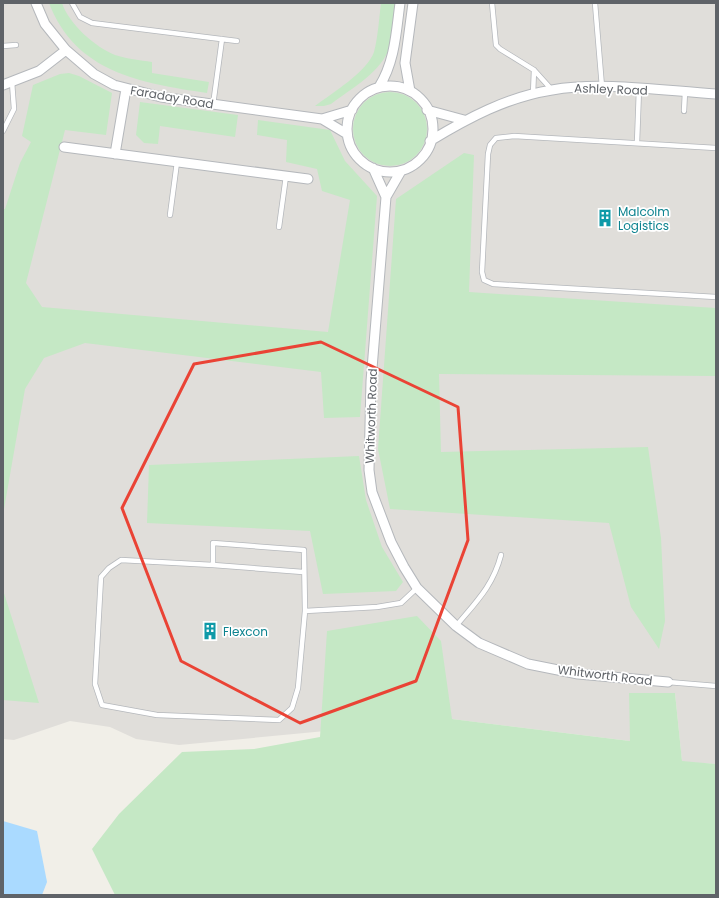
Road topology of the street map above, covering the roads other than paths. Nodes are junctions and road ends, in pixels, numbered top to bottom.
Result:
1 (36, 3) edge
2 (72, 3) edge
3 (400, 3) edge
4 (413, 3) edge
5 (492, 3) edge
6 (595, 3) edge
7 (222, 39) junction
8 (237, 41) dead end
9 (16, 45) dead end
10 (3, 46) edge
11 (66, 50) junction
12 (534, 70) junction
13 (7, 83) edge
14 (378, 87) junction
15 (602, 87) junction
16 (126, 89) junction
17 (640, 89) junction
18 (552, 90) junction
19 (410, 91) junction
20 (685, 92) junction
21 (533, 94) junction
22 (716, 94) edge
23 (213, 105) junction
24 (352, 110) junction
25 (428, 110) junction
26 (684, 111) dead end
27 (322, 119) junction
28 (464, 120) junction
29 (3, 131) edge
30 (347, 134) junction
31 (430, 141) junction
32 (637, 143) junction
33 (64, 147) dead end
34 (716, 148) edge
35 (115, 154) junction
36 (177, 162) junction
37 (373, 168) junction
38 (401, 171) junction
39 (286, 176) junction
40 (308, 179) dead end
41 (386, 197) junction
42 (170, 215) dead end
43 (279, 227) dead end
44 (716, 297) edge
45 (501, 555) dead end
46 (213, 565) junction
47 (303, 572) junction
48 (417, 588) junction
49 (305, 611) junction
50 (456, 626) junction
51 (668, 682) joint
52 (716, 686) edge

1 - 11 street, Faraday Road
2 - 7 lane
3 - 14 street
4 - 19 street
5 - 12 lane
6 - 15 lane
7 - 8 lane
7 - 23 lane
9 - 10 lane
11 - 13 street
11 - 16 street, Faraday Road
12 - 18 lane
12 - 21 lane
13 - 29 lane
14 - 19 street
14 - 24 street
15 - 17 street, Ashley Road
15 - 18 street, Ashley Road
16 - 23 street, Faraday Road
16 - 35 street
17 - 20 street, Ashley Road
17 - 32 lane
18 - 21 street, Ashley Road
19 - 25 street
20 - 22 street, Ashley Road
20 - 26 lane
21 - 28 street, Ashley Road
23 - 27 street, Faraday Road
24 - 27 street, Faraday Road
24 - 30 street
25 - 28 street
25 - 31 street
27 - 30 street, Faraday Road
28 - 31 street, Ashley Road
30 - 37 street
31 - 38 street
32 - 34 lane
32 - 44 lane
33 - 35 street
35 - 36 street
36 - 39 street
36 - 42 lane
37 - 38 street
37 - 41 street, Whitworth Road
38 - 41 street, Whitworth Road
39 - 40 street
39 - 43 lane
41 - 48 street, Whitworth Road
45 - 50 lane
46 - 47 lane
46 - 47 lane
46 - 49 lane
47 - 49 lane
48 - 49 lane
48 - 50 street, Whitworth Road
50 - 51 street, Whitworth Road
51 - 52 lane

